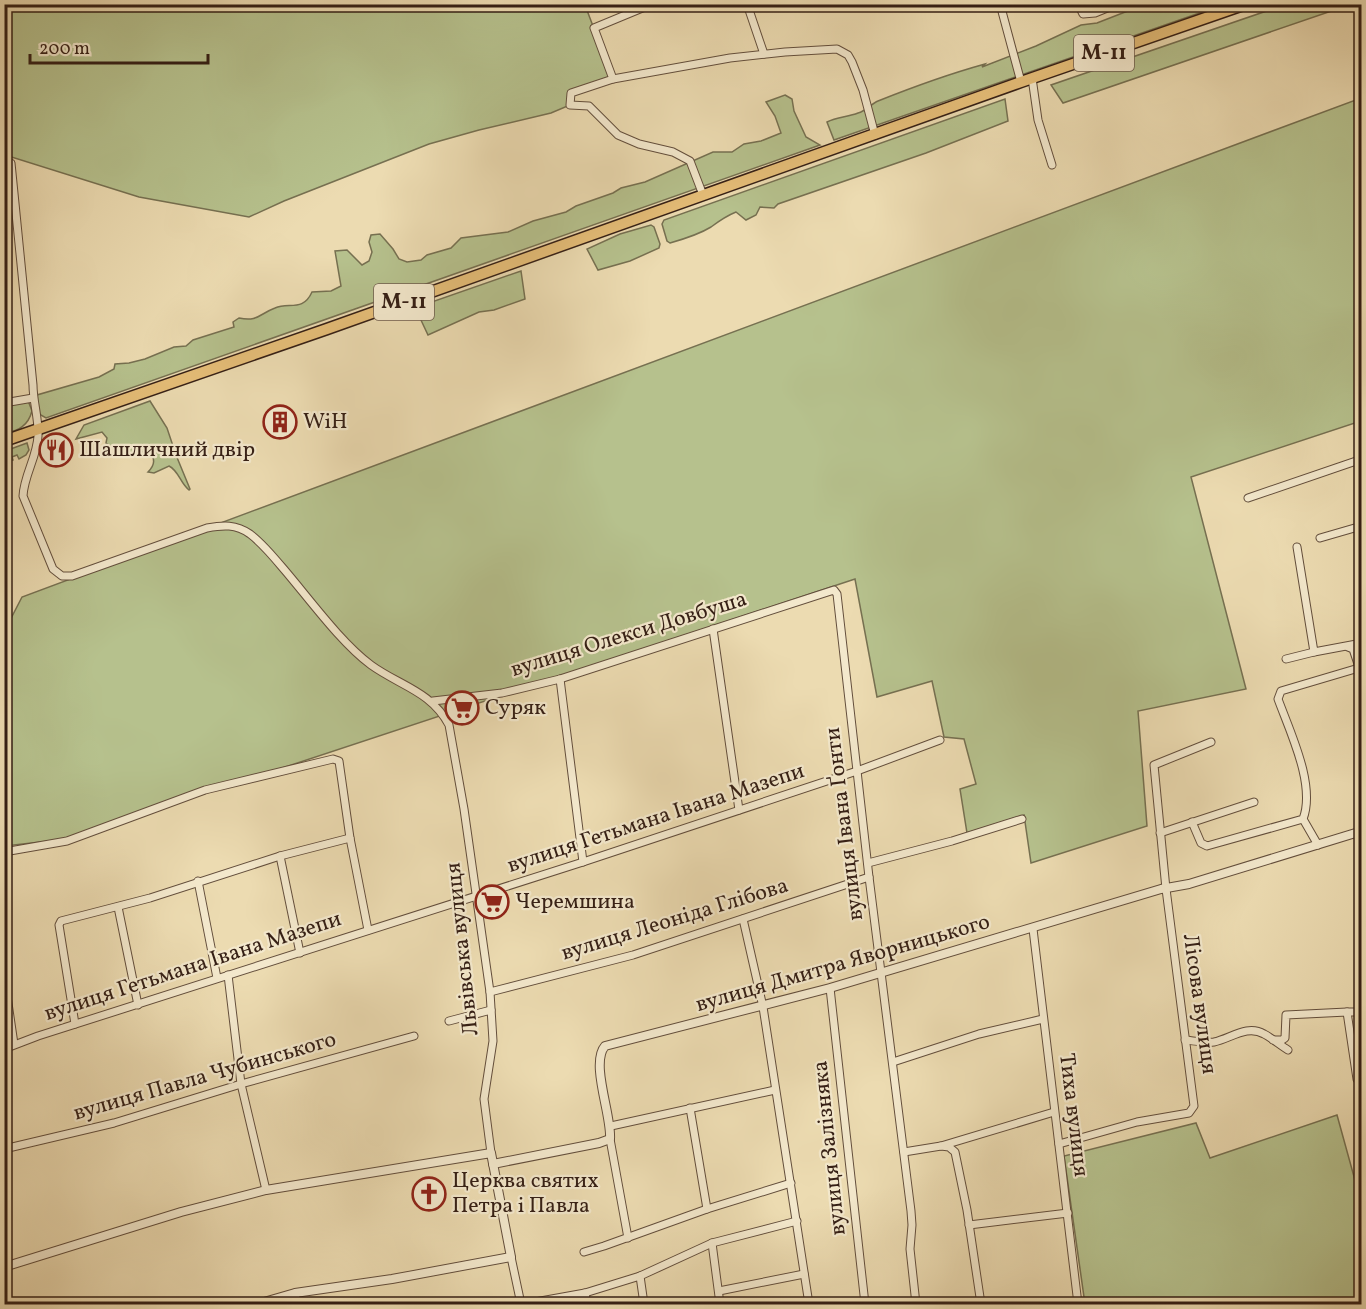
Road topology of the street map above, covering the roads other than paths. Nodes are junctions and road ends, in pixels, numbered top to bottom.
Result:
1 (652, 4) edge
2 (747, 4) edge
3 (1000, 4) edge
4 (1078, 4) edge
5 (1117, 4) edge
6 (1246, 4) edge
7 (1221, 9) edge
8 (764, 54) junction
9 (613, 80) junction
10 (1027, 80) junction
11 (874, 135) junction
12 (4, 161) edge
13 (1052, 165) dead end
14 (703, 195) junction
15 (33, 398) junction
16 (4, 403) edge
17 (38, 429) junction
18 (4, 441) edge
19 (1362, 459) edge
20 (1248, 498) dead end
21 (1320, 538) dead end
22 (1297, 546) dead end
23 (1362, 562) edge
24 (834, 590) joint
25 (713, 629) junction
26 (1362, 643) edge
27 (1348, 647) junction
28 (1314, 652) junction
29 (1286, 658) dead end
30 (1360, 667) edge
31 (560, 679) junction
32 (433, 701) junction
33 (940, 740) dead end
34 (1212, 742) dead end
35 (857, 771) junction
36 (1254, 802) dead end
37 (739, 810) junction
38 (1022, 819) dead end
39 (1303, 819) junction
40 (1192, 822) junction
41 (1362, 831) edge
42 (1160, 832) junction
43 (350, 838) junction
44 (1318, 845) junction
45 (4, 852) edge
46 (280, 856) junction
47 (583, 862) junction
48 (868, 863) junction
49 (869, 877) junction
50 (198, 881) junction
51 (1167, 889) junction
52 (477, 897) junction
53 (118, 907) junction
54 (743, 919) junction
55 (1033, 929) junction
56 (368, 930) junction
57 (300, 953) junction
58 (881, 973) junction
59 (228, 975) junction
60 (4, 976) edge
61 (217, 978) junction
62 (830, 988) junction
63 (490, 992) junction
64 (138, 1005) junction
65 (763, 1007) junction
66 (491, 1010) junction
67 (1347, 1012) junction
68 (1362, 1012) edge
69 (1043, 1019) junction
70 (449, 1021) dead end
71 (75, 1024) junction
72 (414, 1036) dead end
73 (1185, 1040) junction
74 (1273, 1040) junction
75 (15, 1044) junction
76 (4, 1048) edge
77 (1287, 1050) dead end
78 (893, 1062) junction
79 (241, 1084) junction
80 (1362, 1087) edge
81 (776, 1090) junction
82 (690, 1108) junction
83 (1054, 1112) junction
84 (611, 1125) junction
85 (610, 1139) junction
86 (1059, 1144) junction
87 (940, 1146) junction
88 (4, 1149) edge
89 (904, 1152) junction
90 (491, 1153) junction
91 (494, 1164) junction
92 (791, 1183) junction
93 (266, 1190) junction
94 (707, 1209) junction
95 (1068, 1213) junction
96 (796, 1221) junction
97 (969, 1225) junction
98 (628, 1238) junction
99 (712, 1243) junction
100 (584, 1252) dead end
101 (511, 1257) junction
102 (4, 1267) edge
103 (804, 1274) junction
104 (640, 1276) junction
105 (719, 1291) junction
106 (295, 1293) junction
107 (585, 1293) junction
108 (257, 1305) edge
109 (297, 1305) edge
110 (522, 1305) edge
111 (587, 1305) edge
112 (644, 1305) edge
113 (720, 1305) edge
114 (809, 1305) edge
115 (865, 1305) edge
116 (916, 1305) edge
117 (981, 1305) edge
118 (1078, 1305) edge

1 - 9 street
2 - 8 street
3 - 10 street
4 - 5 street
6 - 7 highway, М-11
7 - 10 highway, М-11
8 - 9 street
8 - 11 street
9 - 14 street
10 - 11 highway, М-11
10 - 13 street
11 - 14 highway, М-11
12 - 15 street
14 - 17 highway, М-11
15 - 16 street
15 - 17 street
17 - 18 highway, М-11
17 - 32 street
19 - 20 street
21 - 23 street
22 - 28 street
24 - 25 street, вулиця Олекси Довбуша
24 - 35 street, вулиця Івана Ґонти
25 - 31 street, вулиця Олекси Довбуша
25 - 37 street
26 - 27 street
27 - 28 street
27 - 30 street
28 - 29 street
30 - 39 street
31 - 32 street, вулиця Олекси Довбуша
31 - 47 street
32 - 52 street, Львівська вулиця
33 - 35 street, вулиця Гетьмана Івана Мазепи
34 - 42 street, Лісова вулиця
35 - 37 street, вулиця Гетьмана Івана Мазепи
35 - 48 street, вулиця Івана Ґонти
36 - 40 street
37 - 47 street, вулиця Гетьмана Івана Мазепи
38 - 48 street
39 - 40 street
39 - 44 street
40 - 42 street
41 - 44 street, вулиця Дмитра Яворницького
42 - 51 street, Лісова вулиця
43 - 45 street
43 - 46 street
43 - 56 street
44 - 51 street, вулиця Дмитра Яворницького
46 - 50 street
46 - 57 street
47 - 52 street, вулиця Гетьмана Івана Мазепи
48 - 49 street, вулиця Івана Ґонти
49 - 54 street, вулиця Леоніда Глібова
49 - 58 street, вулиця Івана Ґонти
50 - 53 street
50 - 61 street
51 - 55 street, вулиця Дмитра Яворницького
51 - 73 street, Лісова вулиця
52 - 56 street, вулиця Гетьмана Івана Мазепи
52 - 63 street, Львівська вулиця
53 - 64 street
53 - 71 street
54 - 63 street, вулиця Леоніда Глібова
54 - 65 street
55 - 58 street, вулиця Дмитра Яворницького
55 - 69 street, Тиха вулиця
56 - 57 street, вулиця Гетьмана Івана Мазепи
57 - 59 street, вулиця Гетьмана Івана Мазепи
58 - 62 street, вулиця Дмитра Яворницького
58 - 78 street, вулиця Івана Ґонти
59 - 61 street, вулиця Гетьмана Івана Мазепи
59 - 79 street
60 - 75 street
61 - 64 street, вулиця Гетьмана Івана Мазепи
62 - 65 street, вулиця Дмитра Яворницького
62 - 115 street, вулиця Залізняка
63 - 66 street, Львівська вулиця
64 - 71 street, вулиця Гетьмана Івана Мазепи
65 - 81 street
65 - 84 street, вулиця Дмитра Яворницького
66 - 70 street
66 - 90 street, Львівська вулиця
67 - 68 street
67 - 74 street
67 - 80 street
69 - 78 street
69 - 83 street, Тиха вулиця
71 - 75 street, вулиця Гетьмана Івана Мазепи
72 - 79 street, вулиця Павла Чубинського
73 - 74 street
73 - 86 street, Лісова вулиця
74 - 77 street
75 - 76 street, вулиця Гетьмана Івана Мазепи
78 - 89 street, вулиця Івана Ґонти
79 - 88 street, вулиця Павла Чубинського
79 - 93 street
81 - 82 street
81 - 92 street
82 - 84 street
82 - 94 street
83 - 86 street, Тиха вулиця
83 - 87 street
84 - 85 street
85 - 91 street
85 - 98 street
86 - 95 street, Тиха вулиця
87 - 89 street
87 - 97 street
89 - 116 street, вулиця Івана Ґонти
90 - 91 street, Львівська вулиця
90 - 93 street
91 - 101 street, Львівська вулиця
92 - 94 street
92 - 96 street
93 - 102 street
94 - 98 street
95 - 97 street
95 - 118 street, Тиха вулиця
96 - 99 street
96 - 103 street
97 - 117 street
98 - 100 street
99 - 104 street
99 - 105 street
101 - 106 street
101 - 110 street, Львівська вулиця
103 - 105 street
103 - 114 street
104 - 107 street
104 - 112 street
105 - 113 street
106 - 108 street
106 - 109 street
107 - 110 street
107 - 111 street

